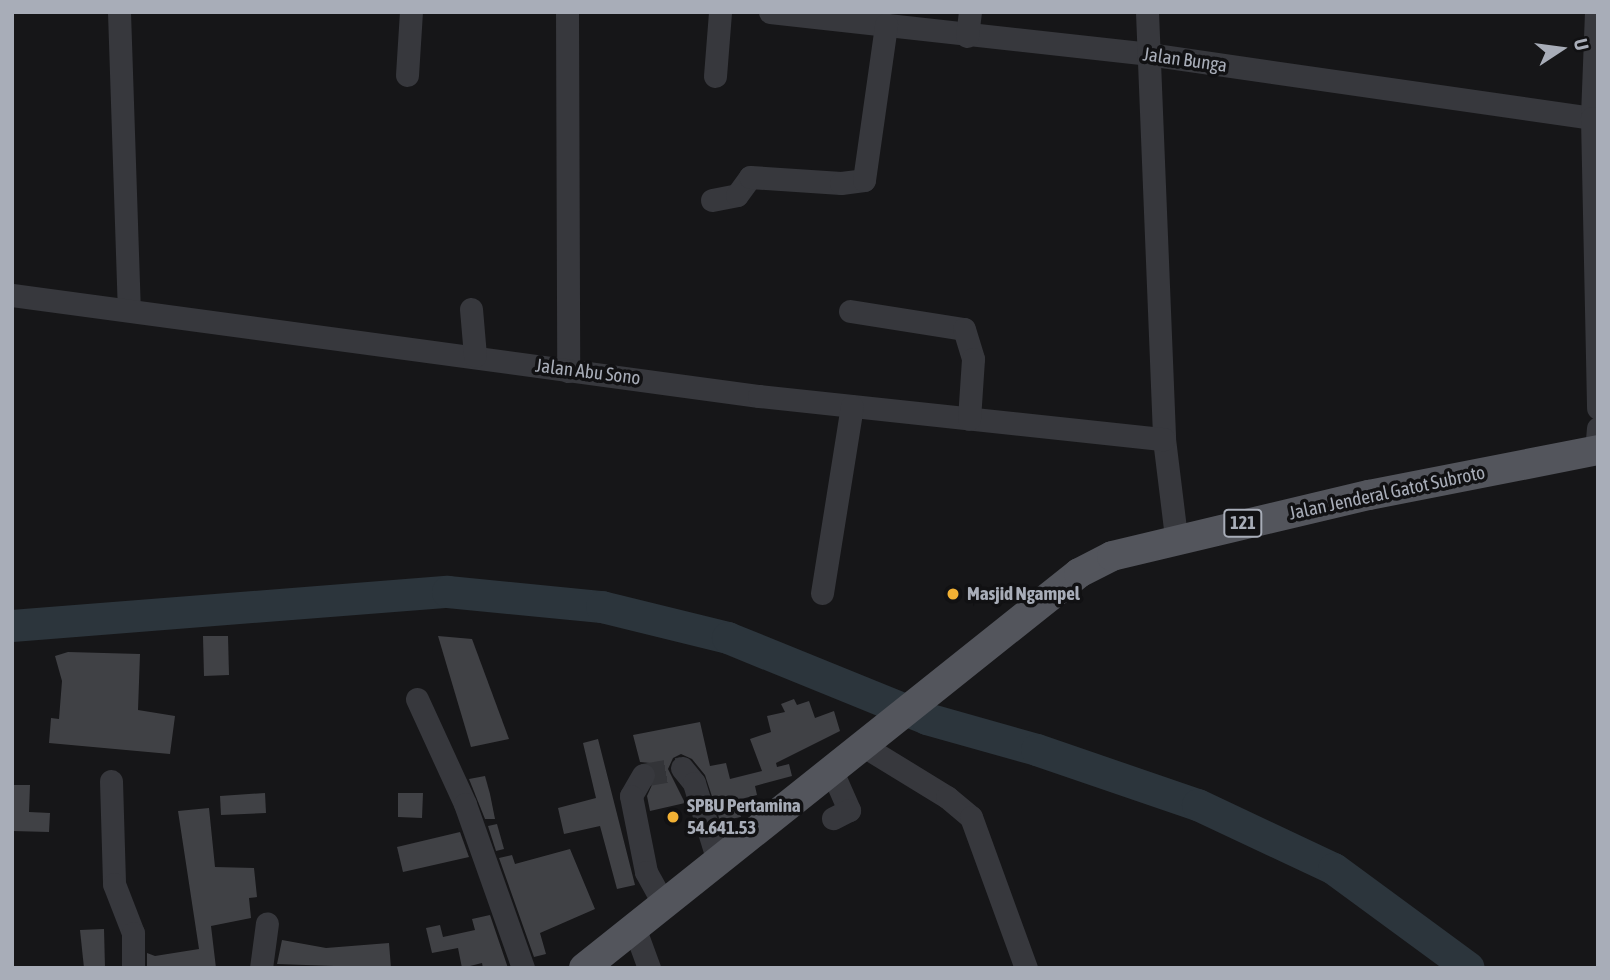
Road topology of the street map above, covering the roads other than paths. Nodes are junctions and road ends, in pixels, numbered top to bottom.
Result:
1 (119, 12) edge
2 (411, 12) edge
3 (567, 12) edge
4 (720, 12) edge
5 (770, 12) edge
6 (970, 12) edge
7 (1147, 12) edge
8 (1596, 12) edge
9 (800, 14) edge
10 (886, 25) junction
11 (967, 36) junction
12 (1148, 54) junction
13 (407, 75) dead end
14 (715, 76) dead end
15 (1595, 119) edge
16 (712, 200) dead end
17 (12, 295) edge
18 (129, 308) junction
19 (471, 309) dead end
20 (850, 311) dead end
21 (475, 356) junction
22 (568, 371) junction
23 (852, 407) junction
24 (1598, 408) edge
25 (969, 419) junction
26 (1164, 439) junction
27 (1597, 443) edge
28 (1176, 537) junction
29 (822, 593) dead end
30 (417, 699) dead end
31 (867, 741) junction
32 (682, 768) dead end
33 (831, 769) junction
34 (643, 775) dead end
35 (111, 781) dead end
36 (833, 818) dead end
37 (718, 861) junction
38 (664, 905) junction
39 (267, 923) dead end
40 (634, 927) junction
41 (133, 968) edge
42 (261, 968) edge
43 (523, 968) edge
44 (584, 968) edge
45 (649, 968) edge
46 (1026, 968) edge

1 - 18 street
2 - 13 street
3 - 22 street
4 - 14 street
5 - 9 street, Jalan Bunga
6 - 11 street
7 - 12 street
8 - 15 street
9 - 10 street, Jalan Bunga
10 - 11 street, Jalan Bunga
10 - 16 street
11 - 12 street, Jalan Bunga
12 - 15 street, Jalan Bunga
12 - 26 street
15 - 24 street
17 - 18 street, Jalan Abu Sono
18 - 21 street, Jalan Abu Sono
19 - 21 street
20 - 25 street
21 - 22 street, Jalan Abu Sono
22 - 23 street, Jalan Abu Sono
23 - 25 street, Jalan Abu Sono
23 - 29 street
25 - 26 street, Jalan Abu Sono
26 - 28 street
27 - 28 main road, Jalan Jenderal Gatot Subroto / 121
28 - 31 main road, Jalan Jenderal Gatot Subroto / 121
30 - 43 street
31 - 33 main road, 121
31 - 46 street
32 - 37 street
33 - 36 street
33 - 37 main road, 121
34 - 38 street
35 - 41 street
37 - 38 main road, 121
38 - 40 main road, 121
39 - 42 street
40 - 44 main road, 121
40 - 45 street

